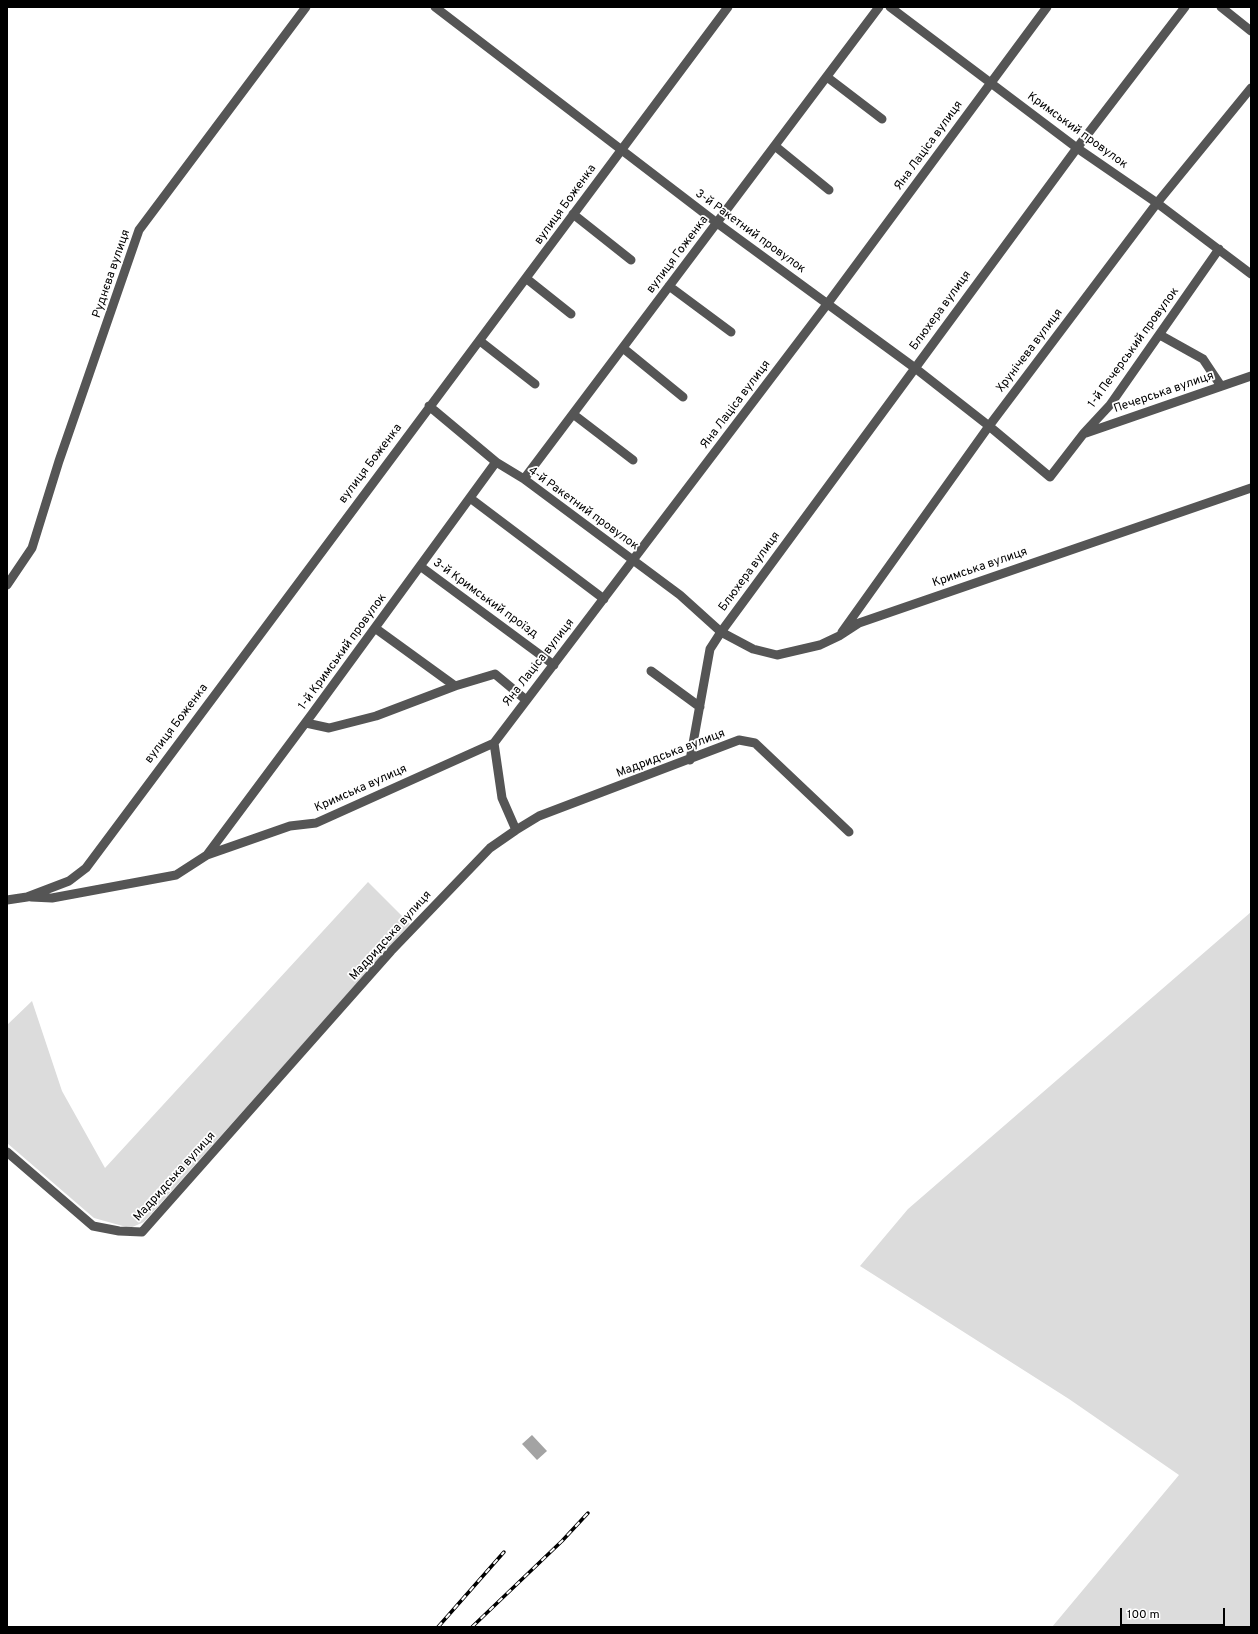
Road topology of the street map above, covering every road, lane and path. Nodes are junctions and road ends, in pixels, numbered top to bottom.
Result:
1 (306, 7) edge
2 (435, 7) edge
3 (728, 7) edge
4 (879, 7) edge
5 (890, 7) edge
6 (1047, 7) edge
7 (1185, 7) edge
8 (1221, 7) edge
9 (1251, 31) edge
10 (827, 77) junction
11 (990, 83) junction
12 (1251, 88) edge
13 (882, 119) dead end
14 (775, 146) junction
15 (1077, 148) junction
16 (622, 150) junction
17 (829, 190) dead end
18 (1157, 203) junction
19 (573, 214) junction
20 (717, 223) junction
21 (1219, 249) junction
22 (631, 260) dead end
23 (1251, 274) edge
24 (527, 279) junction
25 (670, 286) junction
26 (828, 303) junction
27 (571, 314) dead end
28 (730, 332) dead end
29 (1160, 335) junction
30 (480, 341) junction
31 (623, 348) junction
32 (915, 368) junction
33 (1251, 376) edge
34 (535, 384) dead end
35 (1221, 386) junction
36 (682, 397) dead end
37 (429, 406) junction
38 (573, 414) junction
39 (989, 426) junction
40 (1084, 433) junction
41 (633, 460) dead end
42 (496, 462) junction
43 (1050, 477) joint
44 (524, 479) junction
45 (1251, 488) edge
46 (470, 498) junction
47 (633, 560) junction
48 (420, 566) junction
49 (7, 585) edge
50 (604, 598) junction
51 (376, 628) junction
52 (721, 632) junction
53 (839, 636) junction
54 (554, 665) junction
55 (652, 671) dead end
56 (455, 686) junction
57 (526, 700) junction
58 (700, 707) junction
59 (306, 723) junction
60 (494, 743) junction
61 (690, 760) junction
62 (516, 830) junction
63 (849, 832) dead end
64 (206, 855) junction
65 (27, 897) junction
66 (7, 900) edge
67 (7, 1152) edge

1 - 49 street, Руднєва вулиця
2 - 16 street, 3-й Ракетний провулок
3 - 16 street, вулиця Боженка
4 - 10 street, вулиця Гоженка
5 - 11 street, Кримський провулок
6 - 11 street, Яна Лаціса вулиця
7 - 15 street, Блюхера вулиця
8 - 9 street
10 - 13 street
10 - 14 street, вулиця Гоженка
11 - 15 street, Кримський провулок
11 - 26 street, Яна Лаціса вулиця
12 - 18 street, Хрунічева вулиця
14 - 17 street
14 - 20 street, вулиця Гоженка
15 - 18 street, Кримський провулок
15 - 32 street, Блюхера вулиця
16 - 19 street, вулиця Боженка
16 - 20 street, 3-й Ракетний провулок
18 - 21 street, Кримський провулок
18 - 39 street, Хрунічева вулиця
19 - 22 street
19 - 24 street, вулиця Боженка
20 - 25 street, вулиця Гоженка
20 - 26 street, 3-й Ракетний провулок
21 - 23 street, Кримський провулок
21 - 29 street, 1-й Печерський провулок
24 - 27 street
24 - 30 street, вулиця Боженка
25 - 28 street
25 - 31 street, вулиця Гоженка
26 - 32 street, 3-й Ракетний провулок
26 - 47 street, Яна Лаціса вулиця
29 - 35 street
29 - 40 street, 1-й Печерський провулок
30 - 34 street
30 - 37 street, вулиця Боженка
31 - 36 street
31 - 38 street, вулиця Гоженка
32 - 39 street, 3-й Ракетний провулок
32 - 52 street, Блюхера вулиця
33 - 35 street, Печерська вулиця
35 - 40 street, Печерська вулиця
37 - 42 street, 4-й Ракетний провулок
37 - 65 street, вулиця Боженка
38 - 41 street
38 - 44 street, вулиця Гоженка
39 - 43 street, 3-й Ракетний провулок
39 - 53 street, Хрунічева вулиця
40 - 43 street, 1-й Печерський провулок
42 - 44 street, 4-й Ракетний провулок
42 - 46 street, 1-й Кримський провулок
44 - 47 street, 4-й Ракетний провулок
45 - 53 street, Кримська вулиця
46 - 48 street, 1-й Кримський провулок
46 - 50 street
47 - 50 street, Яна Лаціса вулиця
47 - 52 street, 4-й Ракетний провулок
48 - 51 street, 1-й Кримський провулок
48 - 54 street, 3-й Кримський проїзд
50 - 54 street, Яна Лаціса вулиця
51 - 56 street
51 - 59 street, 1-й Кримський провулок
52 - 53 street, Кримська вулиця
52 - 58 street, Блюхера вулиця
54 - 57 street, Яна Лаціса вулиця
55 - 58 street
56 - 57 street
56 - 59 street
57 - 60 street, Яна Лаціса вулиця
58 - 61 street, Блюхера вулиця
59 - 64 street, 1-й Кримський провулок
60 - 62 street
60 - 64 street, Кримська вулиця
61 - 62 street, Мадридська вулиця
61 - 63 street, Мадридська вулиця
62 - 67 street, Мадридська вулиця
64 - 65 street, Кримська вулиця
65 - 66 street, вулиця Боженка

